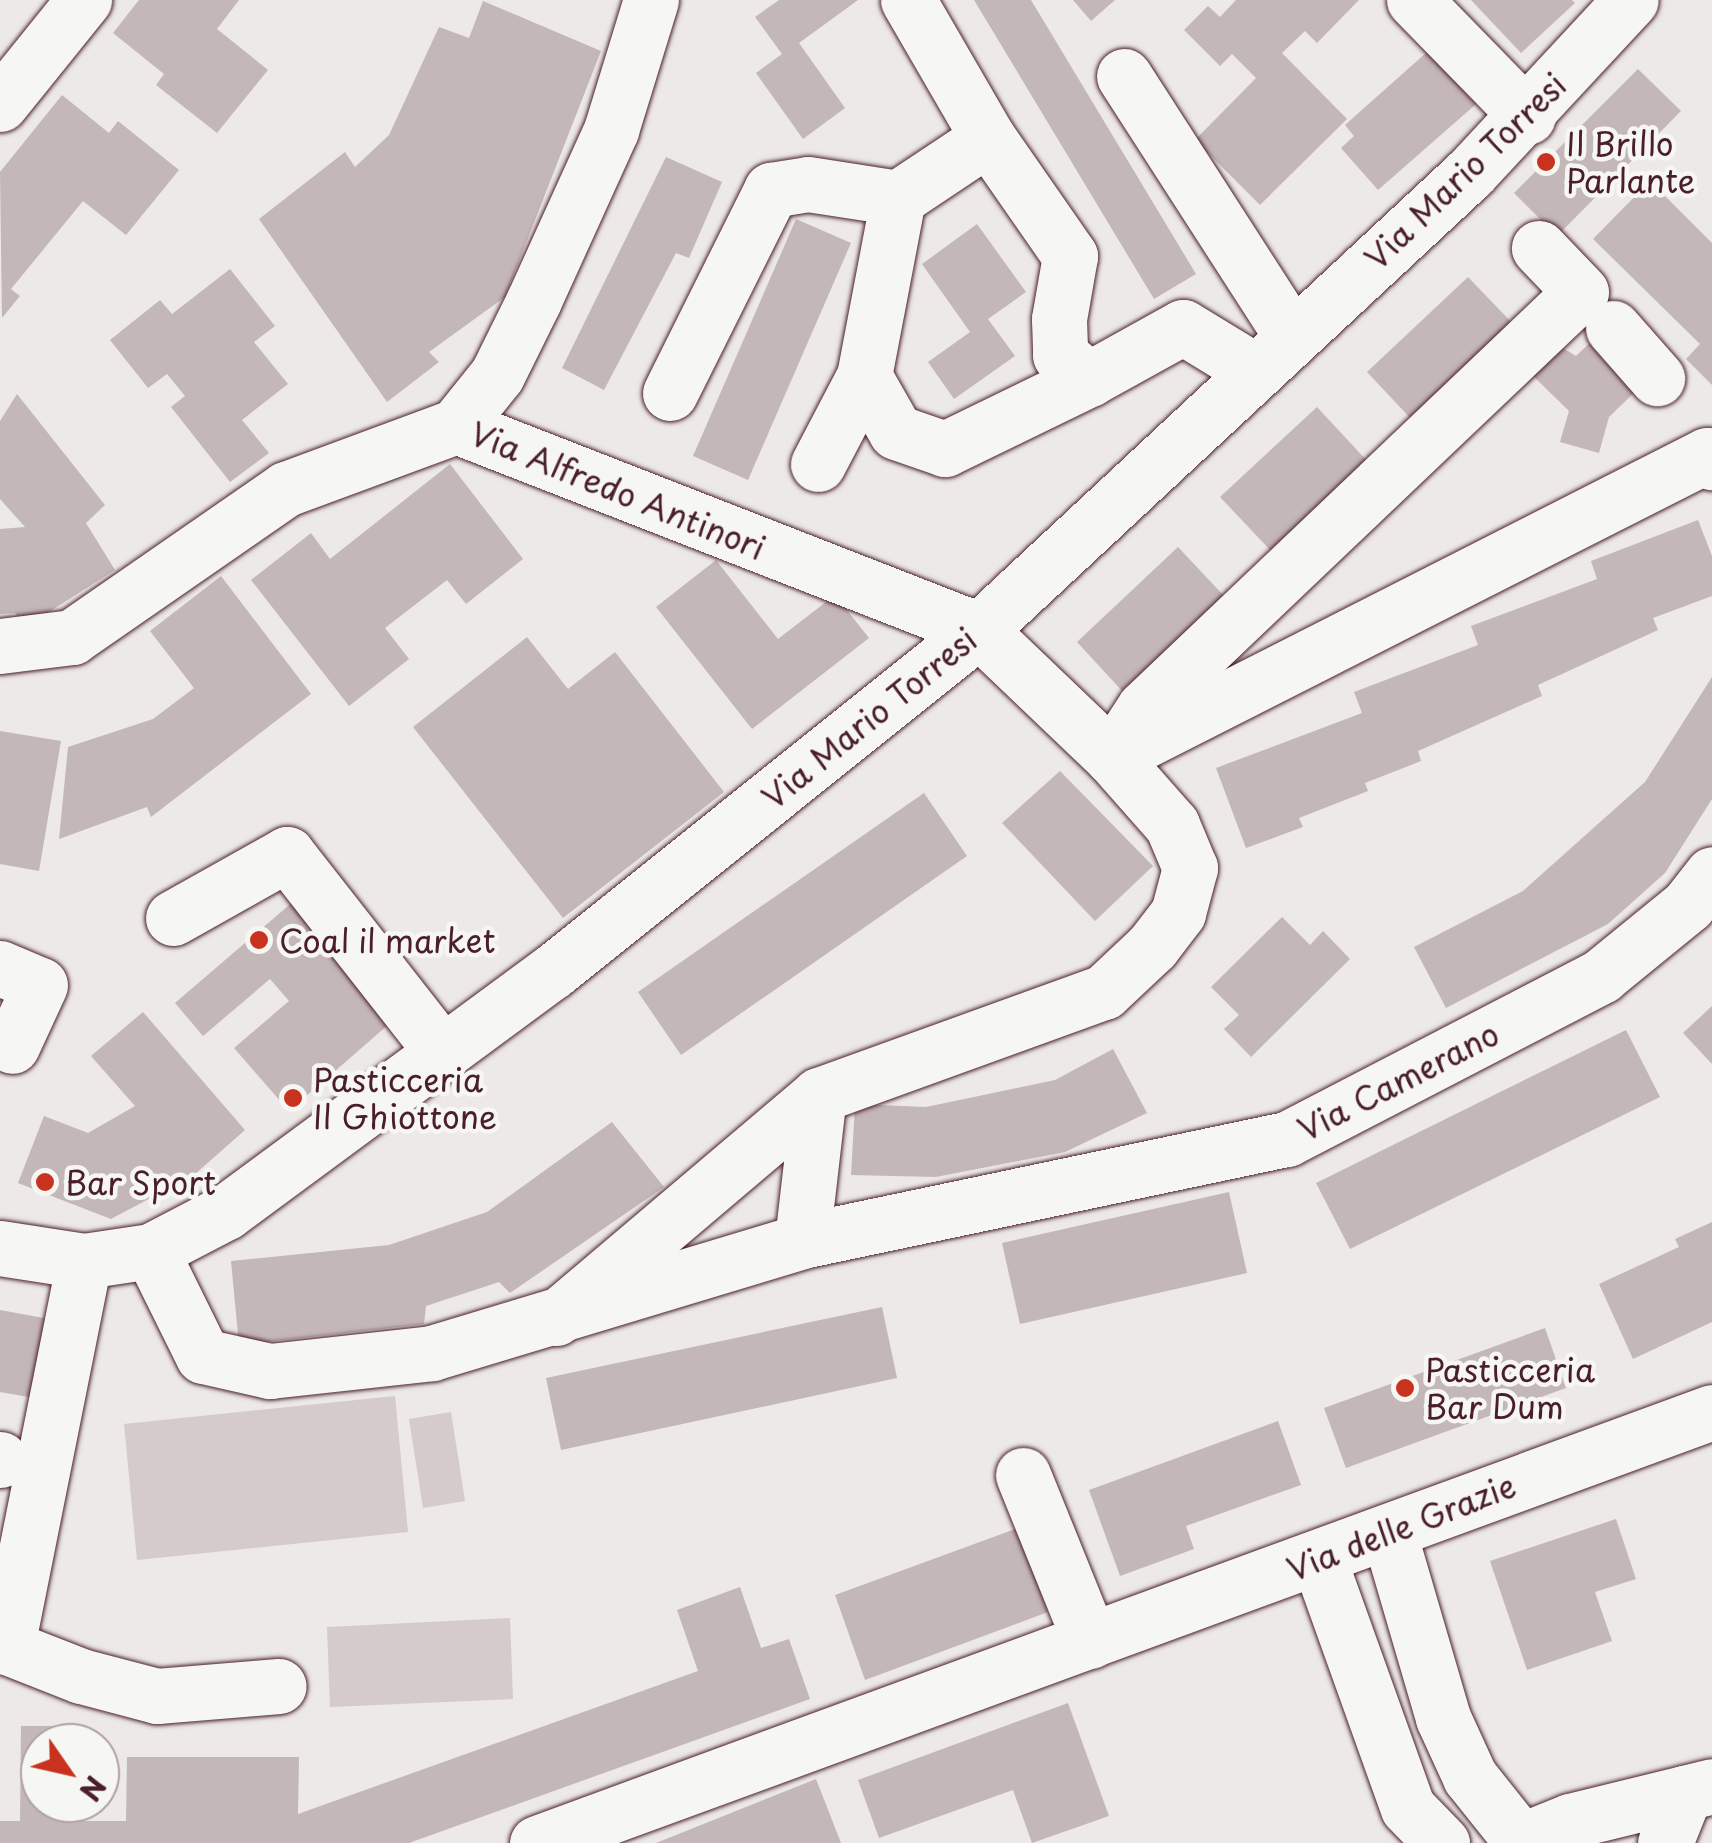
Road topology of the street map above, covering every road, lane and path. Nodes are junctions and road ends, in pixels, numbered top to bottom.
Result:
1 (84, 0) edge
2 (652, 0) edge
3 (908, 0) edge
4 (1414, 0) edge
5 (1631, 0) edge
6 (1124, 76) dead end
7 (0, 104) edge
8 (1528, 117) junction
9 (988, 138) junction
10 (898, 198) junction
11 (1540, 248) dead end
12 (1597, 310) junction
13 (1273, 354) junction
14 (864, 376) junction
15 (1089, 378) junction
16 (1657, 378) dead end
17 (670, 393) dead end
18 (456, 426) junction
19 (1712, 462) edge
20 (818, 464) dead end
21 (979, 630) junction
22 (0, 646) edge
23 (1112, 756) junction
24 (1712, 874) edge
25 (174, 918) dead end
26 (0, 968) edge
27 (12, 1046) dead end
28 (444, 1053) junction
29 (818, 1095) junction
30 (802, 1240) junction
31 (0, 1248) edge
32 (150, 1251) junction
33 (84, 1261) junction
34 (556, 1318) junction
35 (1712, 1412) edge
36 (1022, 1475) dead end
37 (1388, 1534) junction
38 (1318, 1560) junction
39 (1090, 1641) junction
40 (279, 1686) dead end
41 (1444, 1718) junction
42 (1383, 1745) junction
43 (1698, 1789) edge
44 (1578, 1832) edge
45 (1518, 1842) edge
46 (537, 1843) edge
47 (1442, 1843) edge
48 (1665, 1843) edge

1 - 7 street
2 - 18 street
3 - 9 street
4 - 8 street
5 - 8 street, Via Mario Torresi
6 - 13 street
8 - 13 street, Via Mario Torresi
9 - 10 street
9 - 15 street
10 - 14 street
10 - 17 street
11 - 12 street
12 - 16 street
12 - 23 street
13 - 15 street
13 - 21 street, Via Mario Torresi
14 - 15 street
14 - 20 street
18 - 21 street, Via Alfredo Antinori
18 - 22 street, Via Alfredo Antinori
19 - 23 street
21 - 23 street, Via Camerano
21 - 28 street, Via Mario Torresi
23 - 29 street, Via Camerano
24 - 30 street, Via Camerano
25 - 28 street
26 - 27 street
28 - 32 street, Via Mario Torresi
29 - 30 street
29 - 34 street, Via Camerano
30 - 34 street, Via Camerano
31 - 33 street, Via Mario Torresi
32 - 33 street, Via Mario Torresi
32 - 34 street, Via Camerano
33 - 40 street
35 - 37 street, Via delle Grazie
36 - 39 street
37 - 38 street, Via delle Grazie
37 - 41 street
38 - 39 street, Via delle Grazie
38 - 42 street
39 - 46 street, Via delle Grazie
41 - 42 street
41 - 45 street
42 - 47 street
43 - 44 street
43 - 48 street
44 - 45 street

